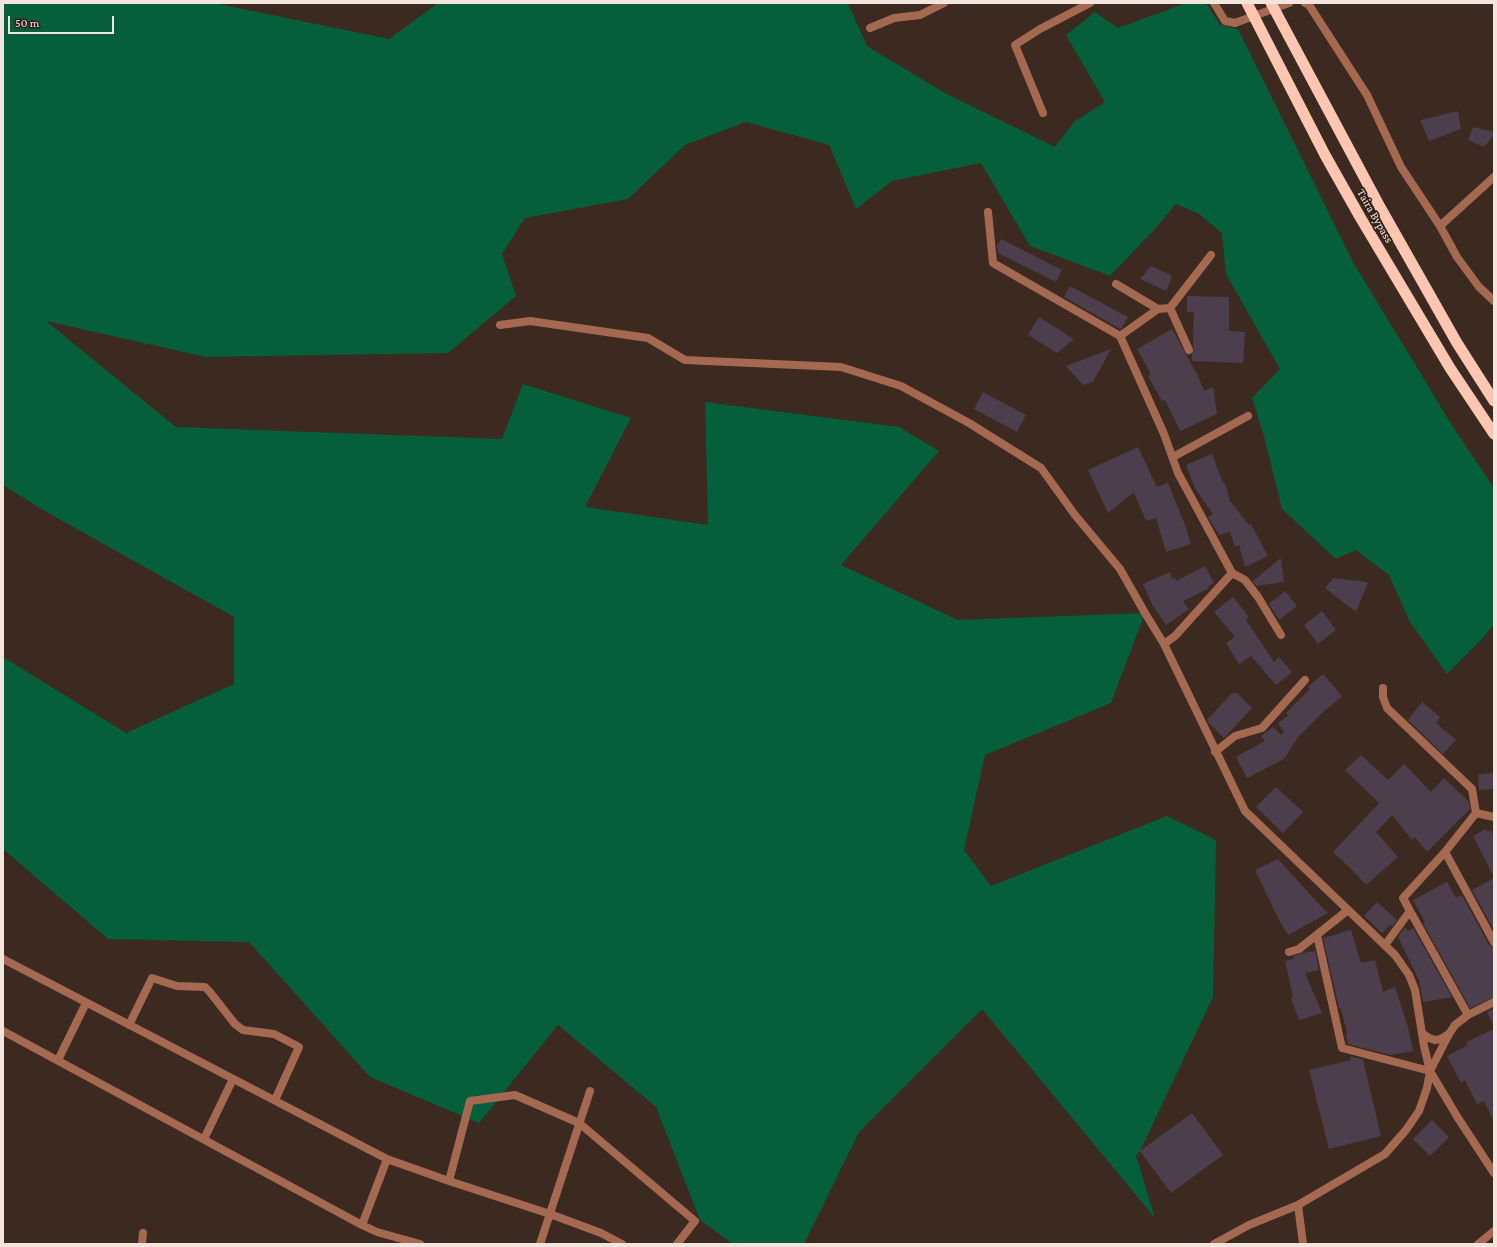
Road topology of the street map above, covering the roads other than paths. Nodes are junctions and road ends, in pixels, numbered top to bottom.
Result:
1 (944, 3) edge
2 (1090, 3) edge
3 (1214, 3) edge
4 (1247, 3) edge
5 (1289, 3) edge
6 (1305, 3) edge
7 (1272, 6) edge
8 (1253, 16) junction
9 (870, 28) dead end
10 (1043, 113) dead end
11 (1494, 177) edge
12 (988, 212) dead end
13 (1440, 226) junction
14 (1211, 255) dead end
15 (1116, 284) dead end
16 (1494, 301) edge
17 (1170, 308) junction
18 (1158, 309) junction
19 (500, 325) dead end
20 (1120, 336) junction
21 (1189, 350) dead end
22 (1494, 401) edge
23 (1248, 416) dead end
24 (1494, 434) edge
25 (1173, 458) junction
26 (1232, 573) junction
27 (1281, 635) dead end
28 (1164, 644) junction
29 (1305, 680) dead end
30 (1383, 688) dead end
31 (1215, 752) junction
32 (1476, 813) junction
33 (1494, 817) edge
34 (1445, 852) junction
35 (1348, 910) junction
36 (1410, 911) junction
37 (1317, 935) junction
38 (1494, 942) edge
39 (1386, 945) junction
40 (1289, 952) dead end
41 (3, 959) edge
42 (1494, 1002) edge
43 (86, 1003) junction
44 (1468, 1014) junction
45 (129, 1025) junction
46 (3, 1031) edge
47 (1422, 1033) junction
48 (1449, 1034) junction
49 (58, 1060) junction
50 (1430, 1071) junction
51 (233, 1079) junction
52 (590, 1091) dead end
53 (275, 1100) junction
54 (580, 1123) junction
55 (204, 1140) junction
56 (387, 1159) junction
57 (1494, 1173) edge
58 (449, 1181) junction
59 (1298, 1205) junction
60 (550, 1214) junction
61 (362, 1225) junction
62 (1494, 1232) edge
63 (143, 1233) dead end
64 (142, 1244) edge
65 (420, 1244) edge
66 (540, 1244) edge
67 (622, 1244) edge
68 (677, 1244) edge
69 (1214, 1244) edge
70 (1303, 1244) edge
71 (1478, 1244) edge

1 - 9 street
2 - 10 street
3 - 8 street
4 - 8 highway, Taira Bypass
5 - 7 street
6 - 13 street
7 - 8 street
7 - 22 highway, Taira Bypass
8 - 24 highway, Taira Bypass
11 - 13 street
12 - 20 street
13 - 16 street
14 - 17 street
15 - 18 street
17 - 18 street
17 - 21 street
18 - 20 street
19 - 28 street
20 - 25 street
23 - 25 street
25 - 26 street
26 - 27 street
26 - 28 street
28 - 31 street
29 - 31 street
30 - 32 street
31 - 35 street
32 - 33 street
32 - 34 street
34 - 36 street
34 - 38 street
35 - 37 street
35 - 39 street
36 - 39 street
36 - 44 street
37 - 40 street
37 - 50 street
39 - 47 street
41 - 43 street
42 - 44 street
43 - 45 street
43 - 49 street
44 - 48 street
45 - 51 street
45 - 53 street
46 - 49 street
47 - 48 street
47 - 50 street
48 - 50 street
49 - 55 street
50 - 57 street
50 - 59 street
51 - 53 street
51 - 55 street
52 - 54 street
53 - 56 street
54 - 58 street
54 - 60 street
54 - 68 street
55 - 61 street
56 - 58 street
56 - 61 street
58 - 60 street
59 - 69 street
59 - 70 street
60 - 66 street
60 - 67 street
61 - 65 street
62 - 71 street
63 - 64 street

